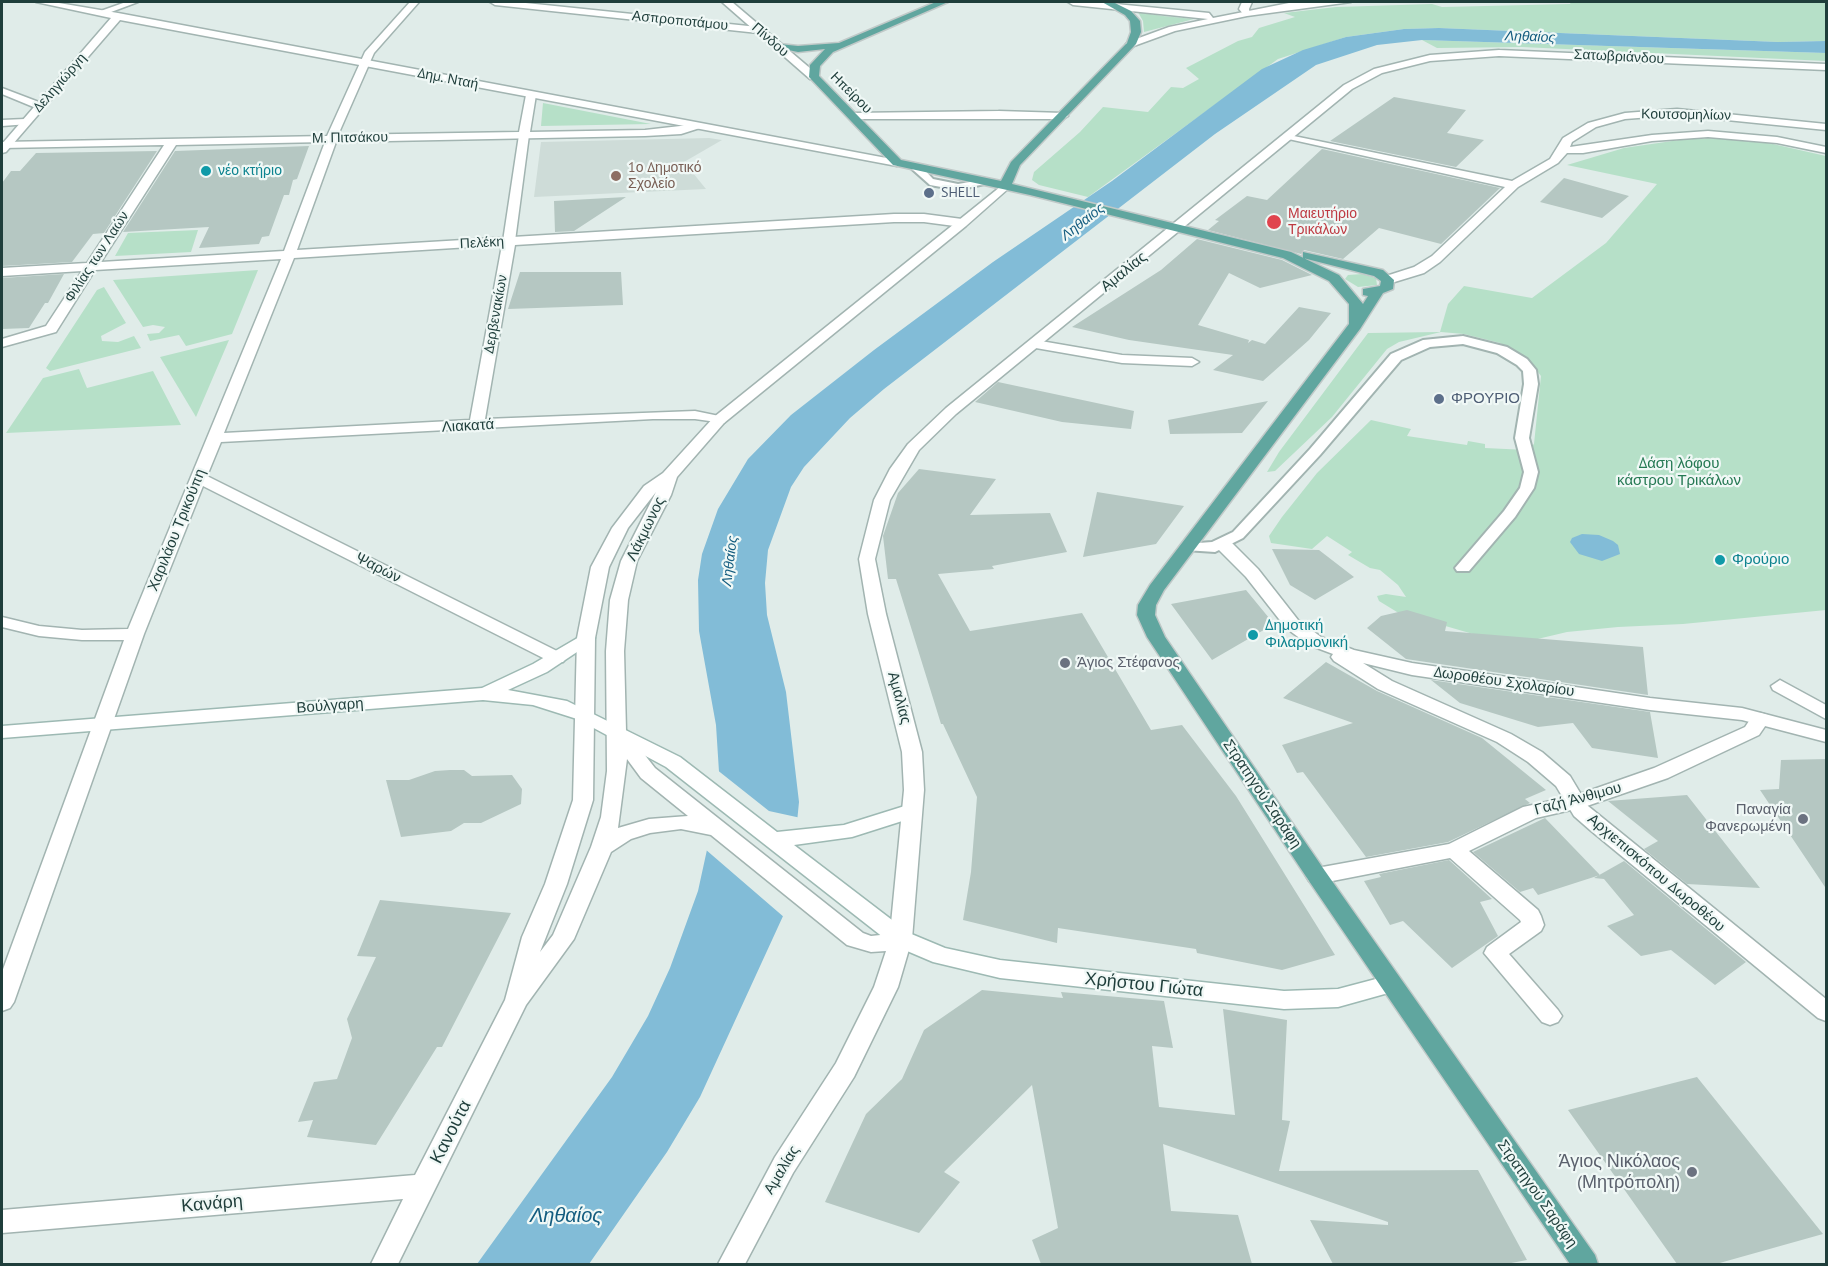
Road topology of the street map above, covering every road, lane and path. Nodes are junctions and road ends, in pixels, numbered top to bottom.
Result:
1 (40, 2) edge
2 (133, 2) edge
3 (414, 2) edge
4 (495, 2) edge
5 (727, 2) edge
6 (943, 2) edge
7 (1072, 2) edge
8 (1246, 2) edge
9 (1346, 2) edge
10 (1111, 4) edge
11 (100, 13) junction
12 (1248, 13) junction
13 (118, 16) junction
14 (1232, 16) junction
15 (758, 30) junction
16 (847, 43) junction
17 (1131, 44) junction
18 (779, 47) junction
19 (364, 63) junction
20 (1827, 67) edge
21 (814, 77) junction
22 (2, 91) edge
23 (531, 95) junction
24 (40, 106) junction
25 (853, 116) junction
26 (1064, 116) junction
27 (25, 122) junction
28 (2, 123) edge
29 (698, 126) junction
30 (1827, 127) edge
31 (524, 135) junction
32 (1289, 138) junction
33 (332, 139) junction
34 (172, 142) junction
35 (3, 147) edge
36 (883, 148) junction
37 (1563, 150) junction
38 (1827, 150) edge
39 (856, 156) junction
40 (897, 164) junction
41 (916, 167) joint
42 (988, 182) joint
43 (1514, 185) junction
44 (1005, 186) junction
45 (962, 223) junction
46 (1179, 227) junction
47 (509, 241) junction
48 (1246, 243) junction
49 (289, 255) junction
50 (90, 267) junction
51 (1366, 270) junction
52 (2, 273) edge
53 (1388, 280) junction
54 (1337, 282) junction
55 (1378, 291) junction
56 (1355, 326) junction
57 (2, 344) edge
58 (1035, 344) junction
59 (1192, 362) dead end
60 (719, 420) junction
61 (476, 426) junction
62 (215, 438) junction
63 (669, 476) junction
64 (199, 478) junction
65 (1224, 545) junction
66 (1190, 547) junction
67 (1463, 568) dead end
68 (2, 622) edge
69 (135, 634) junction
70 (586, 638) junction
71 (1333, 649) junction
72 (557, 658) junction
73 (1780, 686) dead end
74 (483, 694) junction
75 (1827, 713) edge
76 (584, 715) junction
77 (1760, 719) junction
78 (101, 724) junction
79 (615, 730) junction
80 (2, 732) edge
81 (1827, 736) edge
82 (1577, 802) junction
83 (911, 811) junction
84 (720, 832) junction
85 (773, 840) junction
86 (602, 847) junction
87 (1454, 850) junction
88 (1317, 876) junction
89 (901, 939) junction
90 (10, 958) edge
91 (1391, 984) junction
92 (517, 1000) junction
93 (2, 1002) edge
94 (1827, 1012) edge
95 (1550, 1016) dead end
96 (423, 1186) junction
97 (2, 1222) edge
98 (384, 1264) edge
99 (731, 1264) edge
100 (1585, 1264) edge

1 - 11 street, Δημ. Νταή
2 - 11 street
3 - 19 street, Χαριλάου Τρικούπη
4 - 15 street, Ασπροποτάμου
5 - 15 street, Πίνδου
6 - 16 main road, Ηπείρου
7 - 10 street
8 - 12 street
9 - 12 street
10 - 14 street
10 - 17 main road
11 - 13 street, Δημ. Νταή
12 - 14 street
13 - 19 street, Δημ. Νταή
13 - 24 street, Δεληγιώργη
14 - 17 street
15 - 18 street, Πίνδου
16 - 18 main road
16 - 21 main road, Ηπείρου
17 - 26 main road
18 - 21 street, Πίνδου
19 - 23 street, Δημ. Νταή
19 - 33 street, Χαριλάου Τρικούπη
20 - 32 street, Σατωβριάνδου
21 - 25 main road, Ηπείρου
22 - 24 street
23 - 29 street, Δημ. Νταή
23 - 31 street, Δερβενακίων
24 - 27 street, Δεληγιώργη
25 - 26 street
25 - 36 main road, Ηπείρου
26 - 44 main road
27 - 28 street
27 - 35 street, Δεληγιώργη
29 - 31 street, Μ. Πιτσάκου
29 - 39 street, Δημ. Νταή
30 - 37 street, Κουτσομηλίων
31 - 33 street, Μ. Πιτσάκου
31 - 47 street, Δερβενακίων
32 - 43 street
32 - 46 street, Σατωβριάνδου
33 - 34 street, Μ. Πιτσάκου
33 - 49 street, Χαριλάου Τρικούπη
34 - 35 street, Μ. Πιτσάκου
34 - 50 street, Φιλίας των Λαών
36 - 39 street
36 - 40 main road, Ηπείρου
37 - 38 street
37 - 43 street, Κουτσομηλίων
39 - 40 street, Δημ. Νταή
40 - 41 main road
41 - 42 lane
42 - 44 main road
43 - 53 street, Κουτσομηλίων
44 - 45 street, Λάκμωνος
44 - 46 main road
45 - 47 street, Πελέκη
45 - 60 street, Λάκμωνος
46 - 48 main road
46 - 58 street, Αμαλίας
47 - 49 street, Πελέκη
47 - 61 street, Δερβενακίων
48 - 51 main road
48 - 54 main road
49 - 50 street, Πελέκη
49 - 62 street, Χαριλάου Τρικούπη
50 - 52 street, Πελέκη
50 - 57 street, Φιλίας των Λαών
51 - 53 main road
51 - 54 main road
53 - 55 main road, Στρατηγού Σαράφη
54 - 55 main road
54 - 56 main road
55 - 56 main road, Στρατηγού Σαράφη
56 - 66 main road, Στρατηγού Σαράφη
58 - 59 street
58 - 83 street, Αμαλίας
60 - 61 street, Λιακατά
60 - 63 street, Λάκμωνος
61 - 62 street, Λιακατά
62 - 64 street, Χαριλάου Τρικούπη
63 - 70 street
63 - 79 street, Λάκμωνος
64 - 69 street, Χαριλάου Τρικούπη
64 - 72 street, Ψαρών
65 - 66 lane
65 - 67 lane
65 - 71 street, Δωροθέου Σχολαρίου
66 - 88 main road, Στρατηγού Σαράφη
68 - 69 street
69 - 78 street, Χαριλάου Τρικούπη
70 - 72 street
70 - 76 street
71 - 77 street, Δωροθέου Σχολαρίου
71 - 82 street, Αρχιεπισκόπου Δωροθέου
72 - 74 street
73 - 75 street
74 - 76 street, Βούλγαρη
74 - 78 street, Βούλγαρη
76 - 79 street, Βούλγαρη
76 - 92 street
77 - 81 street, Δωροθέου Σχολαρίου
77 - 82 street, Γαζή Άνθιμου
78 - 80 street, Βούλγαρη
78 - 90 street, Χαριλάου Τρικούπη
79 - 84 street
79 - 85 street, Βούλγαρη
79 - 86 street, Λάκμωνος
82 - 87 street, Γαζή Άνθιμου
82 - 94 street, Αρχιεπισκόπου Δωροθέου
83 - 85 street
83 - 89 street, Αμαλίας
84 - 86 street
84 - 89 street
85 - 89 street, Χρήστου Γιώτα
86 - 92 street, Λάκμωνος
87 - 88 street, Γαζή Άνθιμου
87 - 95 street
88 - 91 main road, Στρατηγού Σαράφη
89 - 91 street, Χρήστου Γιώτα
89 - 99 street, Αμαλίας
90 - 93 street, Χαριλάου Τρικούπη
91 - 100 main road, Στρατηγού Σαράφη
92 - 96 street, Κανούτα
96 - 97 street, Κανάρη
96 - 98 street, Κανούτα

